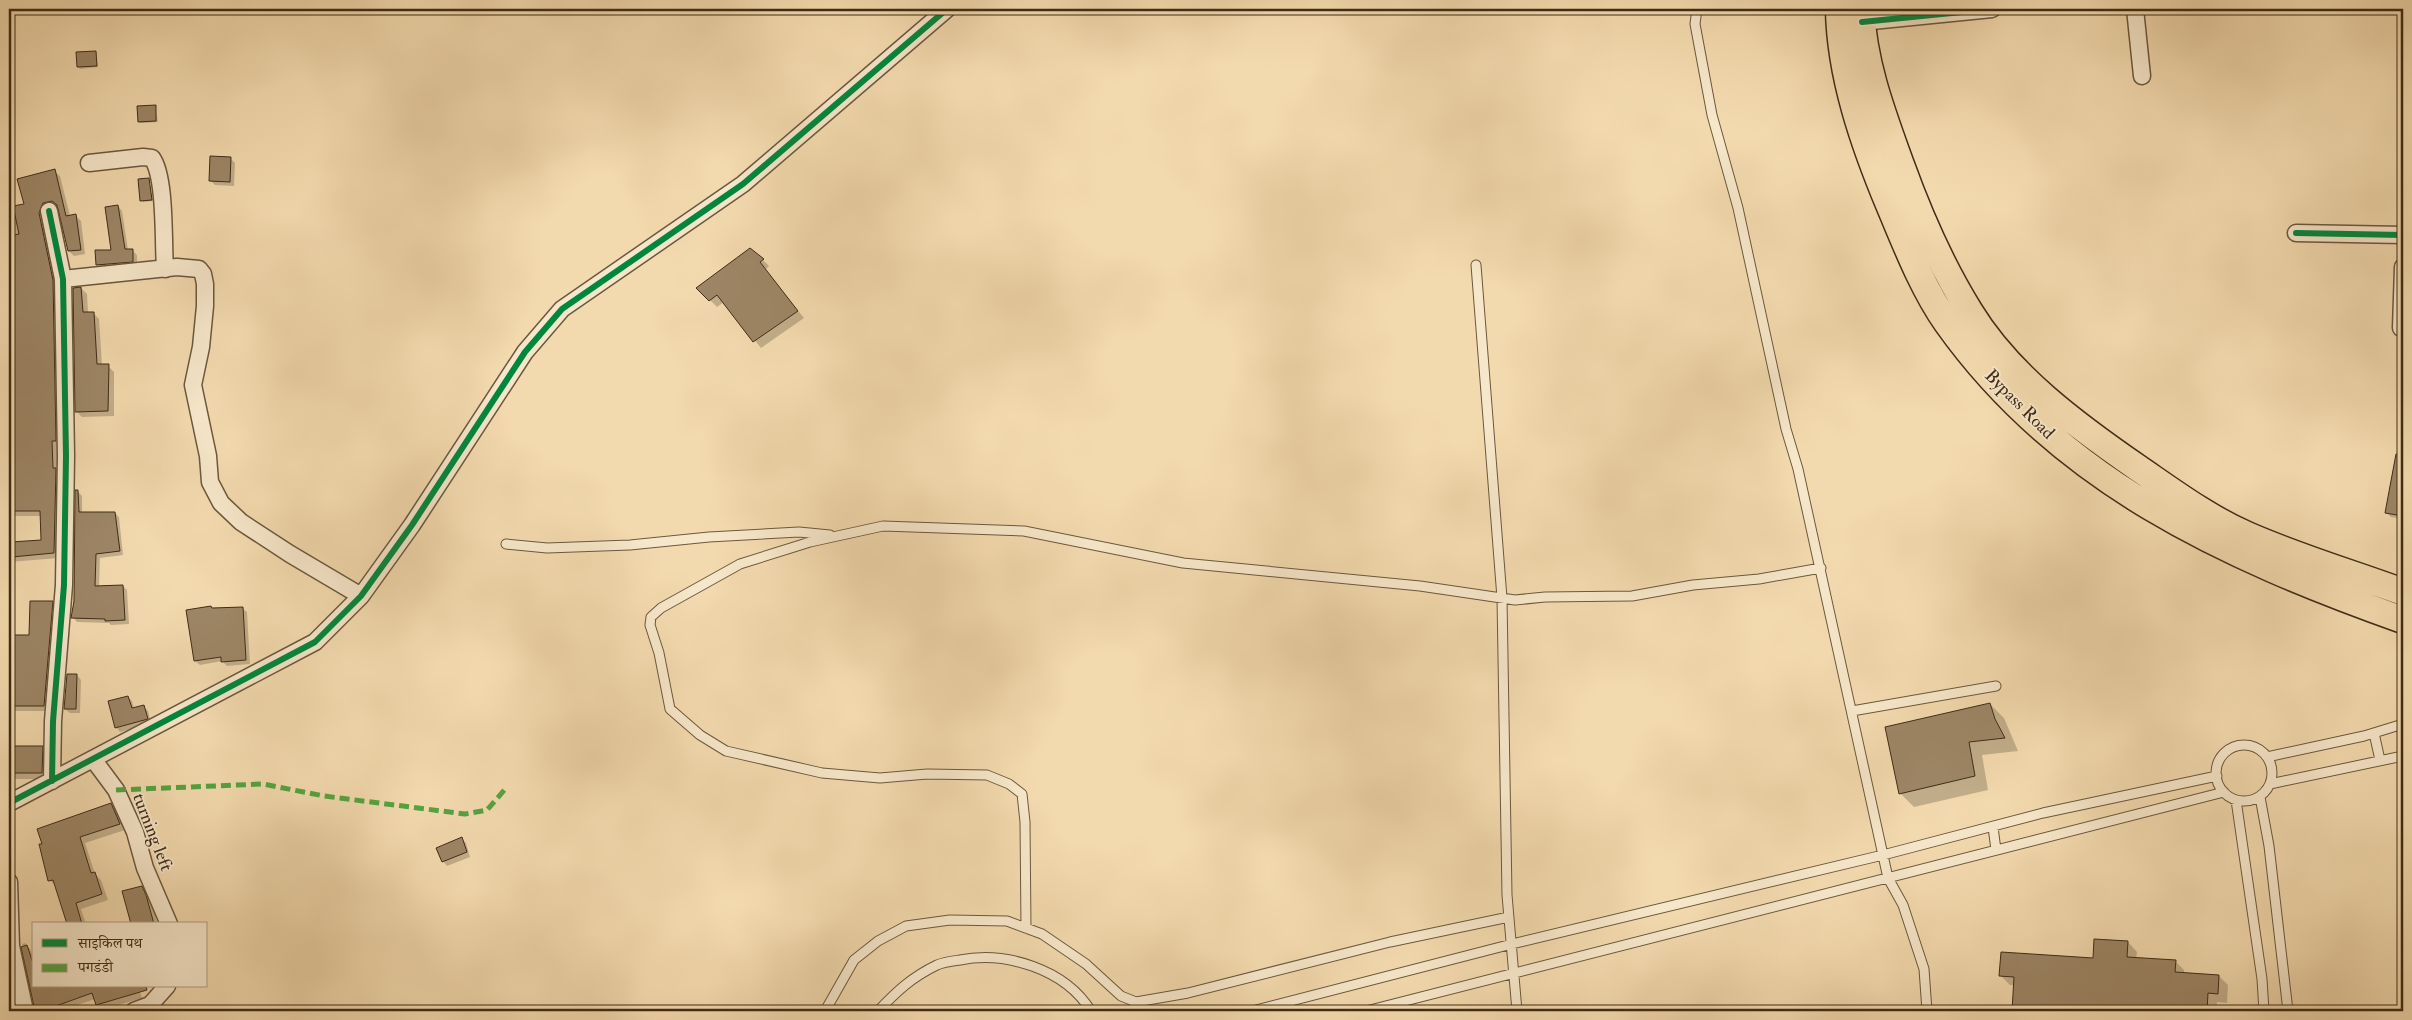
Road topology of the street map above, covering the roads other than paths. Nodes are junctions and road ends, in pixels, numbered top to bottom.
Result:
1 (947, 9) edge
2 (1697, 9) edge
3 (1839, 9) edge
4 (1992, 9) edge
5 (2135, 9) edge
6 (1862, 16) edge
7 (2142, 76) dead end
8 (89, 163) dead end
9 (49, 211) dead end
10 (2296, 233) dead end
11 (2403, 235) edge
12 (1476, 265) dead end
13 (2403, 267) edge
14 (165, 269) junction
15 (63, 279) junction
16 (2402, 304) edge
17 (2401, 328) dead end
18 (838, 536) junction
19 (506, 544) dead end
20 (1821, 568) junction
21 (2403, 592) edge
22 (361, 596) junction
23 (1502, 598) junction
24 (2403, 620) edge
25 (1996, 686) dead end
26 (1852, 711) junction
27 (2403, 724) edge
28 (2374, 733) junction
29 (2403, 756) edge
30 (2267, 757) junction
31 (93, 759) junction
32 (2380, 760) junction
33 (2217, 776) junction
34 (52, 780) junction
35 (2270, 784) junction
36 (2224, 792) junction
37 (2260, 796) junction
38 (2236, 800) junction
39 (9, 803) edge
40 (1993, 827) junction
41 (1996, 850) junction
42 (1883, 855) junction
43 (1888, 878) junction
44 (9, 882) edge
45 (1509, 917) junction
46 (168, 922) edge
47 (1026, 928) junction
48 (1512, 944) junction
49 (1515, 973) junction
50 (165, 988) edge
51 (25, 1011) edge
52 (134, 1011) edge
53 (825, 1011) edge
54 (878, 1011) edge
55 (1091, 1011) edge
56 (1252, 1011) edge
57 (1366, 1011) edge
58 (1517, 1011) edge
59 (1927, 1011) edge
60 (2264, 1011) edge
61 (2288, 1011) edge

1 - 22 street
2 - 20 lane
3 - 24 main road, Bypass Road
4 - 6 street
5 - 7 street
6 - 21 main road, Bypass Road
8 - 14 street
9 - 15 street
10 - 11 street
12 - 23 lane
13 - 16 street
14 - 15 street
14 - 22 street
15 - 34 street
16 - 17 street
18 - 19 lane
18 - 23 lane
18 - 47 lane
20 - 23 lane
20 - 26 lane
22 - 31 street
23 - 45 lane
25 - 26 lane
26 - 42 lane
27 - 28 lane
28 - 30 lane
28 - 32 lane
29 - 32 lane
30 - 33 lane
30 - 35 lane
31 - 34 street
31 - 46 street, turning left
32 - 35 lane
33 - 36 lane
33 - 40 lane
34 - 39 street
35 - 37 lane
36 - 38 lane
36 - 41 lane
37 - 38 lane
37 - 61 lane
38 - 60 lane
40 - 41 lane
40 - 42 lane
41 - 43 lane
42 - 43 lane
42 - 48 lane
43 - 49 lane
43 - 59 lane
44 - 51 street
45 - 47 lane
45 - 48 lane
47 - 53 lane
48 - 49 lane
48 - 56 lane
49 - 57 lane
49 - 58 lane
50 - 52 street
54 - 55 lane

